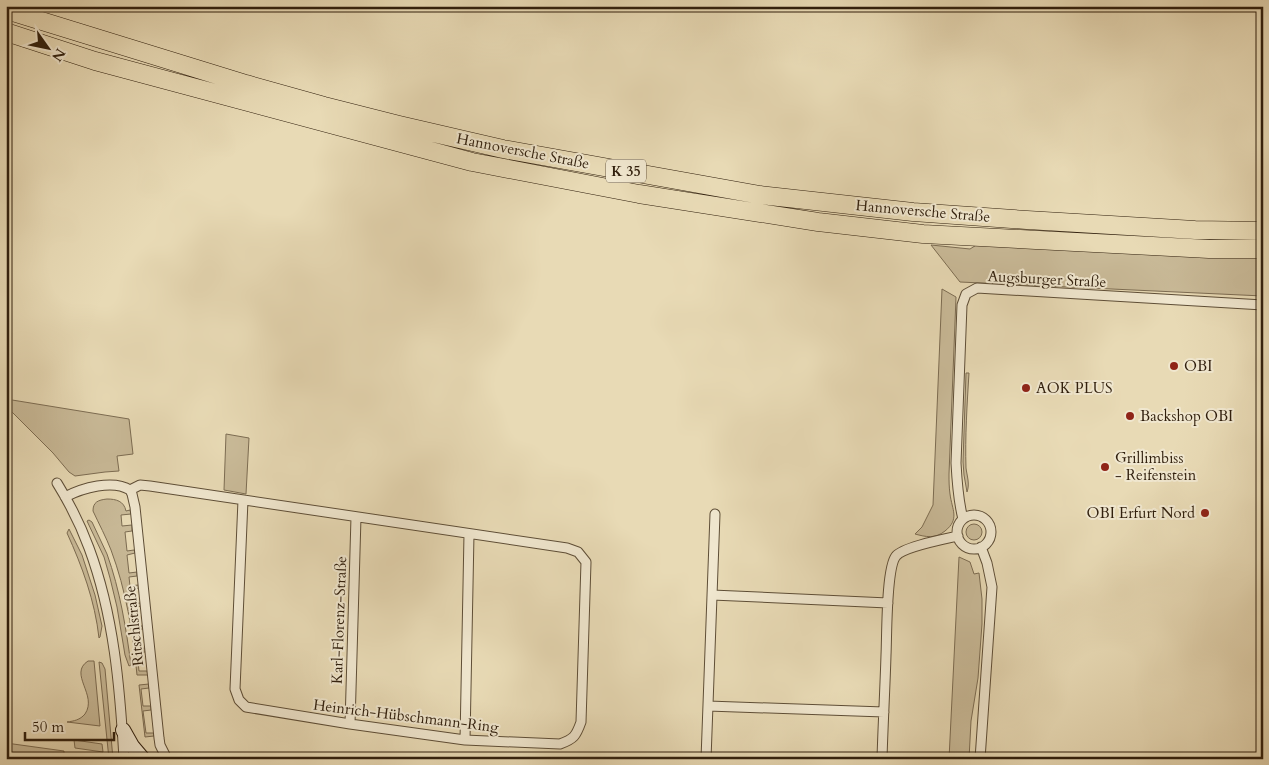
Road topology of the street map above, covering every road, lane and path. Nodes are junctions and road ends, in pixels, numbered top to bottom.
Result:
1 (6, 10) edge
2 (6, 32) edge
3 (1263, 231) edge
4 (1263, 249) edge
5 (1263, 305) edge
6 (57, 483) dead end
7 (130, 490) junction
8 (65, 497) junction
9 (243, 500) junction
10 (715, 514) dead end
11 (356, 517) junction
12 (963, 519) junction
13 (469, 534) junction
14 (958, 536) junction
15 (982, 547) junction
16 (712, 595) junction
17 (888, 603) junction
18 (708, 706) junction
19 (884, 712) junction
20 (350, 724) junction
21 (123, 730) junction
22 (465, 740) junction
23 (124, 759) edge
24 (142, 759) edge
25 (167, 759) edge
26 (706, 759) edge
27 (882, 759) edge
28 (980, 759) edge

1 - 3 highway, Hannoversche Straße / K 35
2 - 4 highway, Hannoversche Straße / K 35
5 - 12 street, Augsburger Straße
6 - 8 street
7 - 8 street, Heinrich-Hübschmann-Ring
7 - 9 street, Heinrich-Hübschmann-Ring
7 - 25 street, Ritschlstraße
8 - 21 street
9 - 11 street, Heinrich-Hübschmann-Ring
9 - 20 street, Heinrich-Hübschmann-Ring
10 - 16 street
11 - 13 street, Heinrich-Hübschmann-Ring
11 - 20 street, Karl-Florenz-Straße
12 - 14 street, Augsburger Straße
12 - 15 street
13 - 22 street
13 - 22 street, Heinrich-Hübschmann-Ring
14 - 15 street
14 - 17 street
15 - 28 street
16 - 17 street
16 - 18 street
17 - 19 street
18 - 19 street
18 - 26 street
19 - 27 street
20 - 22 street, Heinrich-Hübschmann-Ring
21 - 23 street
21 - 24 main road

